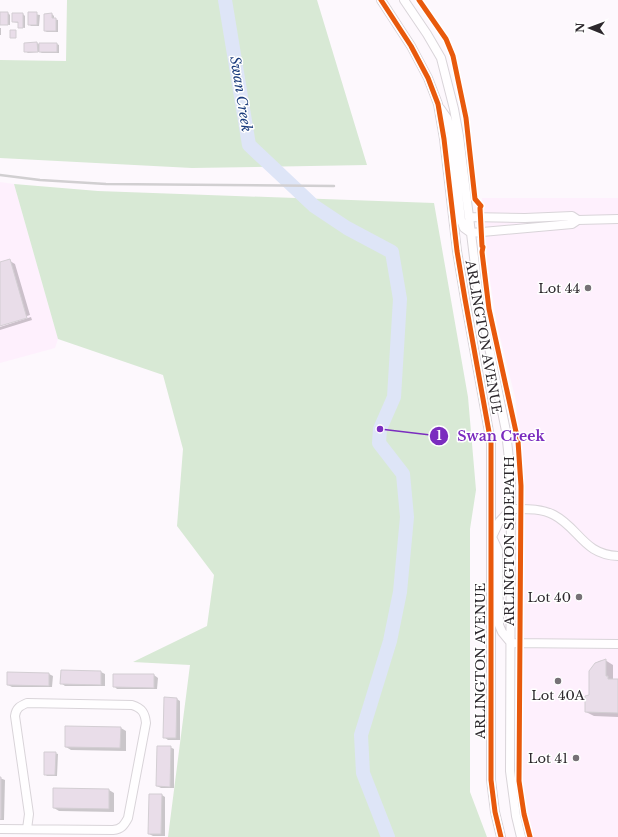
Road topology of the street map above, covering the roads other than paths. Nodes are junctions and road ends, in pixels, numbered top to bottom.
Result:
1 (381, 0) edge
2 (404, 0) edge
3 (438, 104) junction
4 (469, 217) junction
5 (578, 220) junction
6 (618, 220) edge
7 (471, 233) junction
8 (511, 509) junction
9 (492, 537) junction
10 (618, 556) edge
11 (511, 643) junction
12 (618, 644) edge
13 (0, 829) edge
14 (27, 829) junction
15 (501, 837) edge
16 (521, 837) edge

1 - 3 street, ARLINGTON AVENUE
2 - 4 street, ARLINGTON AVENUE
3 - 7 street
3 - 9 street, ARLINGTON AVENUE
4 - 5 street
4 - 7 street, ARLINGTON AVENUE
5 - 6 street
5 - 7 street
7 - 8 street, ARLINGTON AVENUE
8 - 9 street
8 - 10 street
8 - 11 street, ARLINGTON AVENUE
9 - 11 street
9 - 15 street, ARLINGTON AVENUE
11 - 12 street
11 - 16 street, ARLINGTON AVENUE
13 - 14 street
14 - 14 street

